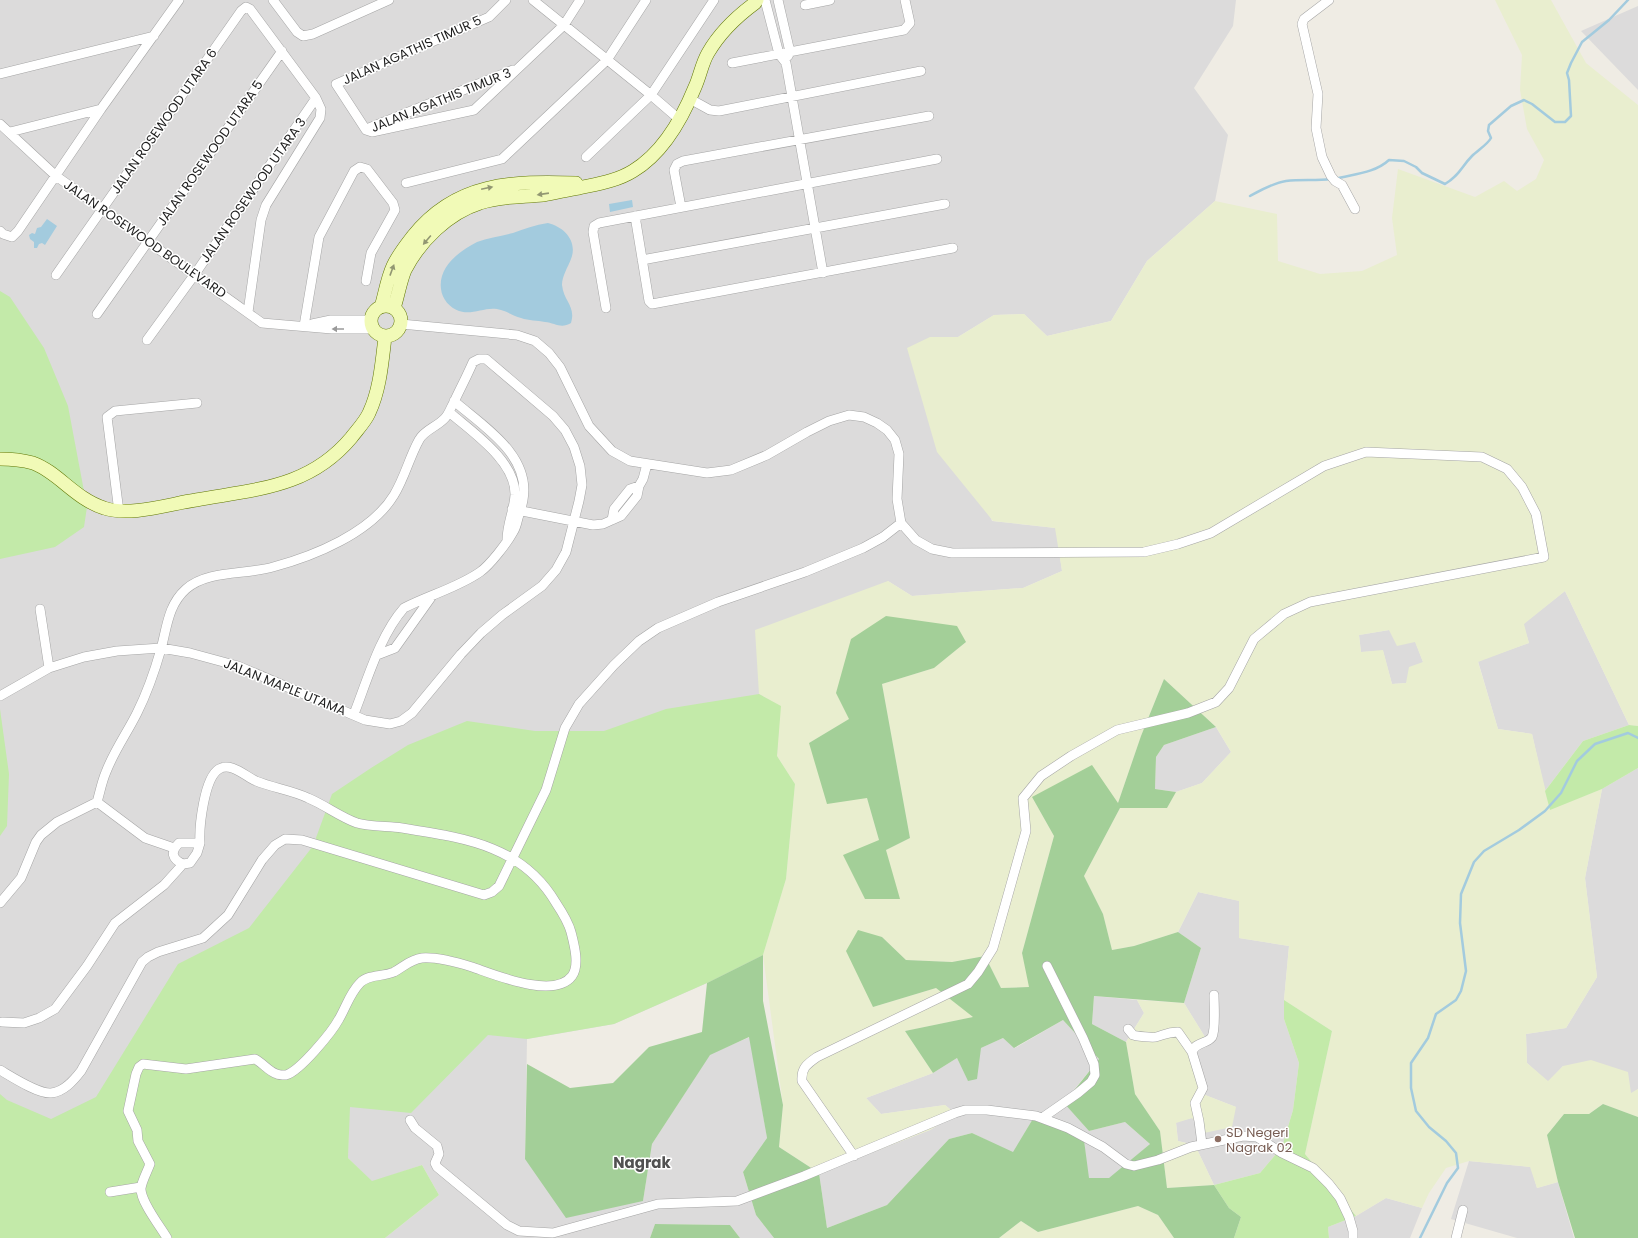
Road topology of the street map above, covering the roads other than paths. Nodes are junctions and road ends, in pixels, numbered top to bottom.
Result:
1 (179, 0) edge
2 (273, 0) edge
3 (389, 0) edge
4 (506, 0) edge
5 (532, 0) edge
6 (580, 0) edge
7 (646, 0) edge
8 (714, 0) edge
9 (757, 0) edge
10 (765, 0) edge
11 (778, 0) edge
12 (830, 0) edge
13 (905, 0) edge
14 (1329, 0) edge
15 (806, 5) dead end
16 (564, 25) junction
17 (154, 36) junction
18 (282, 51) junction
19 (790, 52) junction
20 (779, 54) junction
21 (607, 60) junction
22 (732, 63) dead end
23 (786, 64) junction
24 (518, 68) junction
25 (921, 71) dead end
26 (0, 74) edge
27 (651, 95) junction
28 (792, 97) junction
29 (316, 98) junction
30 (690, 99) junction
31 (101, 109) junction
32 (929, 116) dead end
33 (680, 120) junction
34 (0, 124) edge
35 (366, 130) junction
36 (10, 132) junction
37 (799, 140) junction
38 (586, 157) dead end
39 (937, 159) dead end
40 (56, 176) junction
41 (406, 183) dead end
42 (595, 184) junction
43 (807, 184) junction
44 (945, 204) dead end
45 (681, 207) junction
46 (102, 209) junction
47 (1356, 209) dead end
48 (635, 216) junction
49 (815, 228) junction
50 (0, 231) edge
51 (149, 241) junction
52 (953, 248) dead end
53 (642, 260) junction
54 (823, 273) junction
55 (195, 274) junction
56 (56, 275) dead end
57 (366, 281) dead end
58 (381, 307) junction
59 (394, 308) junction
60 (606, 308) dead end
61 (248, 312) junction
62 (98, 314) dead end
63 (371, 324) junction
64 (401, 324) junction
65 (304, 326) junction
66 (385, 337) junction
67 (147, 340) dead end
68 (454, 401) junction
69 (197, 403) dead end
70 (449, 412) junction
71 (0, 459) edge
72 (648, 464) junction
73 (516, 510) junction
74 (119, 512) junction
75 (574, 521) junction
76 (901, 523) junction
77 (433, 595) junction
78 (40, 609) dead end
79 (161, 648) junction
80 (377, 654) junction
81 (49, 668) junction
82 (0, 696) edge
83 (354, 714) junction
84 (97, 802) junction
85 (200, 843) junction
86 (174, 848) junction
87 (513, 858) junction
88 (183, 864) junction
89 (0, 903) edge
90 (1047, 966) dead end
91 (1214, 995) dead end
92 (2, 1022) dead end
93 (1128, 1029) dead end
94 (1192, 1052) junction
95 (0, 1070) edge
96 (1042, 1118) junction
97 (410, 1120) dead end
98 (1202, 1144) junction
99 (854, 1156) junction
100 (141, 1187) junction
101 (110, 1192) dead end
102 (1464, 1210) dead end
103 (555, 1235) edge
104 (167, 1238) edge
105 (1353, 1238) edge
106 (1456, 1238) edge

1 - 17 street
2 - 3 street
4 - 35 street, JALAN AGATHIS TIMUR 5
5 - 16 street
6 - 16 street, JALAN AGATHIS TIMUR 3
7 - 21 street
8 - 27 street
9 - 30 street
10 - 20 street
11 - 19 street
12 - 15 street
13 - 19 street
14 - 47 street
16 - 21 street
16 - 24 street, JALAN AGATHIS TIMUR 3
17 - 26 street
17 - 31 street
18 - 29 street
18 - 46 street, JALAN ROSEWOOD UTARA 6
18 - 51 street, JALAN ROSEWOOD UTARA 5
19 - 20 street
19 - 23 street
20 - 22 street
20 - 23 street
21 - 27 street
21 - 41 street
23 - 28 street
24 - 35 street, JALAN AGATHIS TIMUR 3
24 - 35 street, JALAN AGATHIS TIMUR 3
25 - 28 street
27 - 33 street
27 - 38 street
28 - 30 street
28 - 37 street
29 - 55 street, JALAN ROSEWOOD UTARA 3
29 - 61 street
30 - 33 street
31 - 36 street
31 - 40 street
32 - 37 street
33 - 42 street
34 - 36 street, JALAN ROSEWOOD BOULEVARD
36 - 40 street, JALAN ROSEWOOD BOULEVARD
37 - 43 street
37 - 45 street
39 - 43 street
40 - 46 street, JALAN ROSEWOOD BOULEVARD
40 - 50 street
58 -> 42 street
42 -> 59 street
43 - 45 street
43 - 49 street
44 - 49 street
45 - 48 street
46 - 51 street, JALAN ROSEWOOD BOULEVARD
46 - 56 street, JALAN ROSEWOOD UTARA 6
48 - 53 street
48 - 60 street
49 - 53 street
49 - 54 street
51 - 55 street, JALAN ROSEWOOD BOULEVARD
51 - 62 street, JALAN ROSEWOOD UTARA 5
52 - 54 street
53 - 54 street
55 - 61 street, JALAN ROSEWOOD BOULEVARD
55 - 67 street, JALAN ROSEWOOD UTARA 3
57 - 65 street
58 - 59 street
58 - 63 street
59 - 64 street
61 - 65 street, JALAN ROSEWOOD BOULEVARD
63 - 65 street, JALAN ROSEWOOD BOULEVARD
63 - 66 street
64 - 66 street
64 - 72 street
66 - 74 street
68 - 70 street
68 - 73 street, JALAN MAPLE UTAMA
68 - 75 street
69 - 74 street
70 - 73 street, JALAN MAPLE UTAMA
70 - 79 street
71 - 74 street
72 - 75 street
72 - 76 street
73 - 75 street
73 - 77 street, JALAN MAPLE UTAMA
75 - 83 street
76 - 87 street
76 - 99 street
77 - 80 street
77 - 80 street, JALAN MAPLE UTAMA
78 - 81 street
79 - 81 street, JALAN MAPLE UTAMA
79 - 83 street, JALAN MAPLE UTAMA
79 - 84 street
80 - 83 street, JALAN MAPLE UTAMA
81 - 82 street, JALAN MAPLE UTAMA
84 - 86 street
84 - 89 street
85 - 86 street
85 - 87 street
85 - 88 street
86 - 88 street
87 - 95 street
87 - 100 street
88 - 92 street
90 - 96 street
91 - 94 street
93 - 94 street
94 - 98 street
96 - 98 street
96 - 99 street
97 - 103 street
98 - 105 street
99 - 103 street
100 - 101 street
100 - 104 street
102 - 106 street

